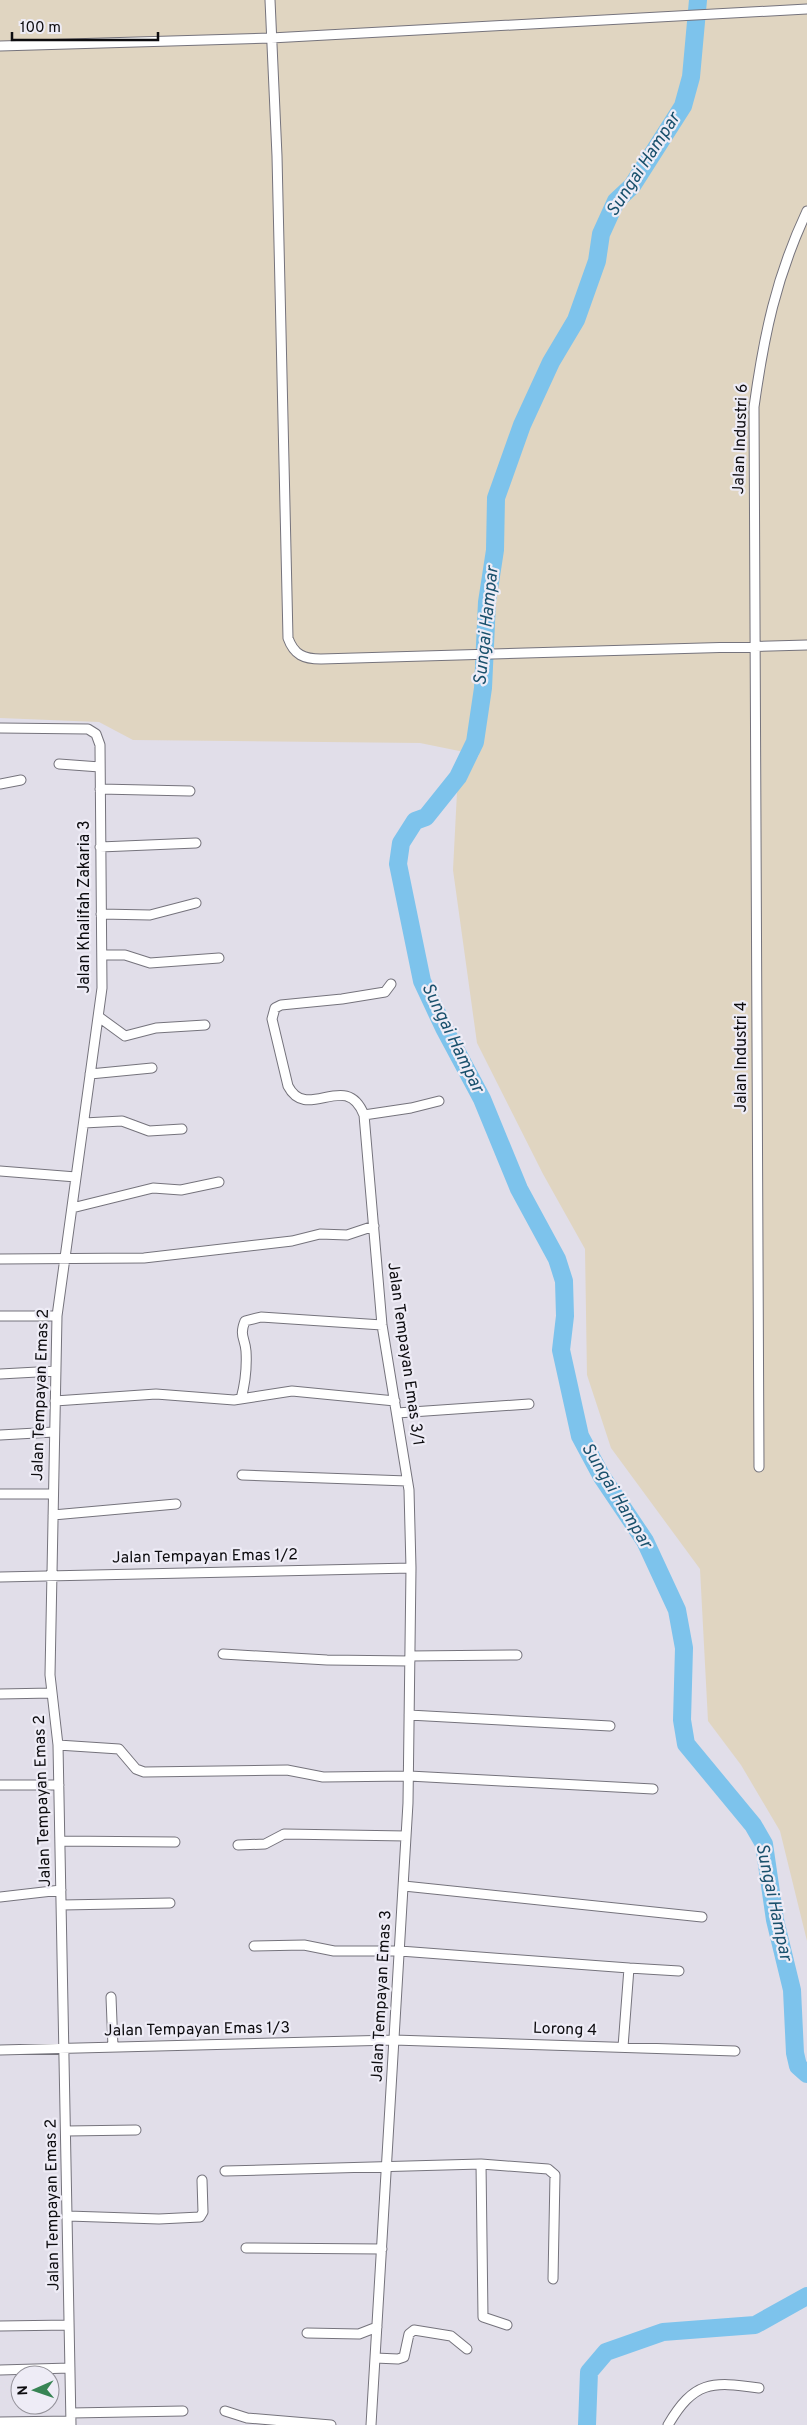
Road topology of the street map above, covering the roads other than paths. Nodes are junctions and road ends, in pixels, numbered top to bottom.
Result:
1 (270, 0) edge
2 (807, 9) edge
3 (272, 38) junction
4 (0, 46) edge
5 (807, 211) edge
6 (807, 645) edge
7 (754, 646) junction
8 (0, 728) edge
9 (59, 764) dead end
10 (100, 767) junction
11 (21, 780) dead end
12 (0, 784) edge
13 (100, 789) junction
14 (190, 791) dead end
15 (196, 843) dead end
16 (100, 847) junction
17 (196, 903) dead end
18 (101, 914) junction
19 (103, 955) junction
20 (219, 958) dead end
21 (391, 984) dead end
22 (99, 1017) junction
23 (204, 1025) dead end
24 (152, 1068) dead end
25 (90, 1074) junction
26 (438, 1101) dead end
27 (364, 1115) junction
28 (84, 1123) junction
29 (182, 1129) dead end
30 (0, 1171) edge
31 (76, 1177) junction
32 (219, 1182) dead end
33 (72, 1208) junction
34 (374, 1226) junction
35 (65, 1258) junction
36 (0, 1259) edge
37 (0, 1316) edge
38 (57, 1316) junction
39 (382, 1325) junction
40 (56, 1371) junction
41 (0, 1374) edge
42 (241, 1398) junction
43 (55, 1401) junction
44 (395, 1401) junction
45 (529, 1404) dead end
46 (397, 1414) junction
47 (54, 1432) junction
48 (0, 1435) edge
49 (759, 1467) dead end
50 (242, 1475) dead end
51 (407, 1480) junction
52 (0, 1494) edge
53 (53, 1494) junction
54 (176, 1504) dead end
55 (53, 1515) junction
56 (411, 1568) junction
57 (51, 1575) junction
58 (0, 1577) edge
59 (223, 1654) dead end
60 (517, 1655) dead end
61 (410, 1658) junction
62 (52, 1693) junction
63 (0, 1694) edge
64 (409, 1715) junction
65 (610, 1726) dead end
66 (58, 1745) junction
67 (409, 1776) junction
68 (0, 1785) edge
69 (59, 1785) junction
70 (653, 1789) dead end
71 (406, 1836) junction
72 (60, 1841) junction
73 (175, 1842) dead end
74 (238, 1845) dead end
75 (404, 1886) junction
76 (61, 1890) junction
77 (0, 1897) edge
78 (170, 1903) dead end
79 (62, 1905) junction
80 (702, 1917) dead end
81 (254, 1946) dead end
82 (400, 1951) junction
83 (629, 1968) junction
84 (679, 1971) dead end
85 (112, 1997) dead end
86 (394, 2040) junction
87 (623, 2046) junction
88 (113, 2047) junction
89 (65, 2048) junction
90 (0, 2050) edge
91 (735, 2051) dead end
92 (136, 2130) dead end
93 (67, 2131) junction
94 (481, 2164) junction
95 (387, 2166) junction
96 (225, 2171) dead end
97 (202, 2180) dead end
98 (68, 2216) junction
99 (246, 2248) dead end
100 (382, 2249) junction
101 (553, 2279) dead end
102 (69, 2325) junction
103 (0, 2326) edge
104 (507, 2326) dead end
105 (377, 2327) junction
106 (307, 2333) dead end
107 (467, 2349) dead end
108 (375, 2358) junction
109 (70, 2368) junction
110 (0, 2370) edge
111 (759, 2388) dead end
112 (183, 2411) dead end
113 (225, 2411) dead end
114 (71, 2420) edge
115 (0, 2422) edge
116 (331, 2425) edge
117 (371, 2425) edge
118 (668, 2425) edge

1 - 3 street
2 - 3 street
3 - 4 street
3 - 7 street
5 - 7 street, Jalan Industri 6
6 - 7 street
7 - 49 street, Jalan Industri 4
8 - 10 street, Jalan Khalifah Zakaria 3
9 - 10 street
10 - 13 street, Jalan Khalifah Zakaria 3
11 - 12 street
13 - 14 street
13 - 16 street, Jalan Khalifah Zakaria 3
15 - 16 street
16 - 18 street, Jalan Khalifah Zakaria 3
17 - 18 street
18 - 19 street, Jalan Khalifah Zakaria 3
19 - 20 street
19 - 22 street, Jalan Khalifah Zakaria 3
21 - 27 street
22 - 23 street
22 - 25 street, Jalan Khalifah Zakaria 3
24 - 25 street
25 - 28 street, Jalan Khalifah Zakaria 3
26 - 27 street
27 - 34 street, Jalan Tempayan Emas 3/1
28 - 29 street
28 - 31 street, Jalan Khalifah Zakaria 3
30 - 31 street
31 - 33 street, Jalan Tempayan Emas 2
32 - 33 street
33 - 35 street, Jalan Tempayan Emas 2
34 - 35 street
34 - 39 street, Jalan Tempayan Emas 3/1
35 - 36 street
35 - 38 street, Jalan Tempayan Emas 2
37 - 38 street
38 - 40 street, Jalan Tempayan Emas 2
39 - 42 street
39 - 44 street, Jalan Tempayan Emas 3/1
40 - 41 street
40 - 43 street, Jalan Tempayan Emas 2
42 - 43 street
42 - 44 street
43 - 47 street, Jalan Tempayan Emas 2
44 - 46 street, Jalan Tempayan Emas 3/1
45 - 46 street
46 - 51 street, Jalan Tempayan Emas 3/1
47 - 48 street
47 - 53 street, Jalan Tempayan Emas 2
50 - 51 street
51 - 56 street, Jalan Tempayan Emas 3/1
52 - 53 street
53 - 55 street, Jalan Tempayan Emas 2
54 - 55 street
55 - 57 street, Jalan Tempayan Emas 2
56 - 57 street, Jalan Tempayan Emas 1/2
56 - 61 street, Jalan Tempayan Emas 3
57 - 58 street, Jalan Tempayan Emas 1/2
57 - 62 street, Jalan Tempayan Emas 2
59 - 61 street
60 - 61 street
61 - 64 street, Jalan Tempayan Emas 3
62 - 63 street
62 - 66 street, Jalan Tempayan Emas 2
64 - 65 street
64 - 67 street, Jalan Tempayan Emas 3
66 - 67 street
66 - 69 street, Jalan Tempayan Emas 2
67 - 70 street
67 - 71 street, Jalan Tempayan Emas 3
68 - 69 street
69 - 72 street, Jalan Tempayan Emas 2
71 - 74 street
71 - 75 street, Jalan Tempayan Emas 3
72 - 73 street
72 - 76 street, Jalan Tempayan Emas 2
75 - 80 street
75 - 82 street, Jalan Tempayan Emas 3
76 - 77 street
76 - 79 street, Jalan Tempayan Emas 2
78 - 79 street
79 - 89 street, Jalan Tempayan Emas 2
81 - 82 street
82 - 83 street
82 - 86 street, Jalan Tempayan Emas 3
83 - 84 street
83 - 87 street
85 - 88 street
86 - 87 street, Lorong 4
86 - 88 street, Jalan Tempayan Emas 1/3
86 - 95 street, Jalan Tempayan Emas 3
87 - 91 street, Lorong 4
88 - 89 street, Jalan Tempayan Emas 1/3
89 - 90 street, Jalan Tempayan Emas 1/3
89 - 93 street, Jalan Tempayan Emas 2
92 - 93 street
93 - 98 street, Jalan Tempayan Emas 2
94 - 95 street
94 - 101 street
94 - 104 street
95 - 96 street
95 - 100 street, Jalan Tempayan Emas 3
97 - 98 street
98 - 102 street, Jalan Tempayan Emas 2
99 - 100 street
100 - 105 street, Jalan Tempayan Emas 3
102 - 103 street
102 - 109 street, Jalan Tempayan Emas 2
105 - 106 street
105 - 108 street, Jalan Tempayan Emas 3
107 - 108 street
108 - 117 street, Jalan Tempayan Emas 3
109 - 110 street
109 - 114 street, Jalan Tempayan Emas 2
111 - 118 street
112 - 114 street
113 - 116 street
114 - 115 street

